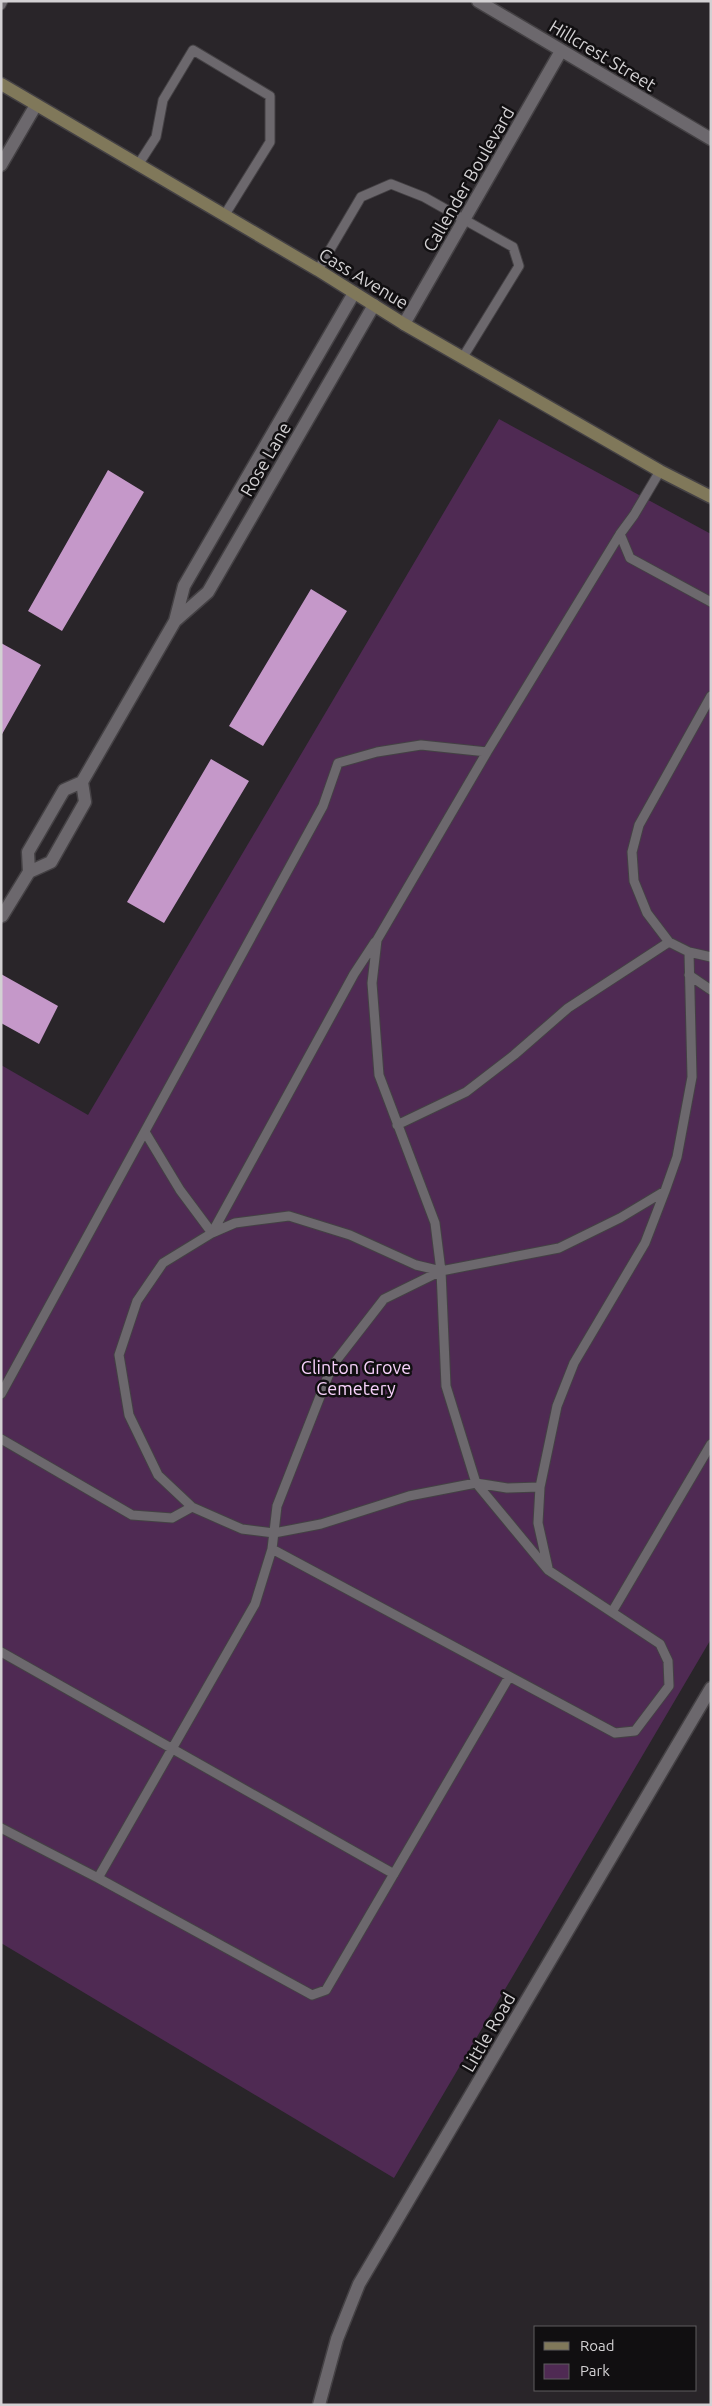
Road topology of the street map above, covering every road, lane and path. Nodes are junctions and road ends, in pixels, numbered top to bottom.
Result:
1 (3, 1) edge
2 (478, 1) edge
3 (1, 5) edge
4 (561, 51) junction
5 (1, 84) edge
6 (36, 105) junction
7 (711, 139) edge
8 (1, 165) edge
9 (138, 165) junction
10 (224, 216) junction
11 (465, 219) junction
12 (318, 270) junction
13 (354, 293) junction
14 (374, 306) junction
15 (404, 324) junction
16 (463, 357) junction
17 (660, 471) junction
18 (711, 497) edge
19 (620, 534) junction
20 (711, 602) edge
21 (175, 621) junction
22 (711, 696) edge
23 (487, 752) junction
24 (82, 782) junction
25 (29, 872) junction
26 (2, 916) dead end
27 (377, 940) junction
28 (669, 942) junction
29 (688, 952) junction
30 (711, 957) edge
31 (689, 975) junction
32 (711, 990) edge
33 (396, 1125) junction
34 (145, 1132) junction
35 (665, 1191) junction
36 (212, 1233) junction
37 (442, 1271) junction
38 (1, 1394) edge
39 (1, 1439) edge
40 (711, 1444) edge
41 (476, 1483) junction
42 (540, 1487) junction
43 (192, 1507) junction
44 (274, 1533) junction
45 (272, 1549) junction
46 (548, 1570) junction
47 (612, 1612) junction
48 (1, 1652) edge
49 (509, 1677) junction
50 (711, 1688) edge
51 (172, 1747) junction
52 (1, 1828) edge
53 (394, 1874) junction
54 (98, 1878) junction
55 (319, 2405) edge

1 - 3 lane
2 - 4 street, Hillcrest Street
4 - 7 street, Hillcrest Street
4 - 11 street, Callender Boulevard
5 - 6 main road, Cass Avenue
6 - 8 street
6 - 9 main road, Cass Avenue
9 - 10 main road, Cass Avenue
9 - 10 lane
10 - 12 main road, Cass Avenue
11 - 12 lane
11 - 15 street, Callender Boulevard
11 - 16 lane
12 - 13 main road, Cass Avenue
13 - 14 main road, Cass Avenue
13 - 21 street, Rose Lane
14 - 15 main road, Cass Avenue
14 - 21 street, Rose Lane
15 - 16 main road, Cass Avenue
16 - 17 main road, Cass Avenue
17 - 18 main road, Cass Avenue
17 - 19 lane
19 - 20 lane
19 - 23 lane
21 - 24 street, Rose Lane
22 - 28 lane
23 - 27 lane
23 - 34 lane
24 - 25 street, Rose Lane
24 - 25 street
25 - 26 street, Rose Lane
27 - 33 lane
27 - 36 lane
28 - 29 lane
28 - 33 lane
29 - 30 lane
29 - 31 lane
31 - 32 lane
31 - 35 lane
33 - 37 lane
34 - 36 lane
34 - 38 lane
35 - 37 lane
35 - 42 lane
36 - 37 lane
36 - 43 lane
37 - 41 lane
37 - 44 lane
39 - 43 lane
40 - 47 lane
41 - 42 lane
41 - 44 lane
41 - 46 lane
42 - 46 lane
43 - 44 lane
44 - 45 lane
45 - 49 lane
45 - 51 lane
46 - 47 lane
47 - 49 lane
48 - 51 lane
49 - 53 lane
50 - 55 street, Little Road
51 - 53 lane
51 - 54 lane
52 - 54 lane
53 - 54 lane

